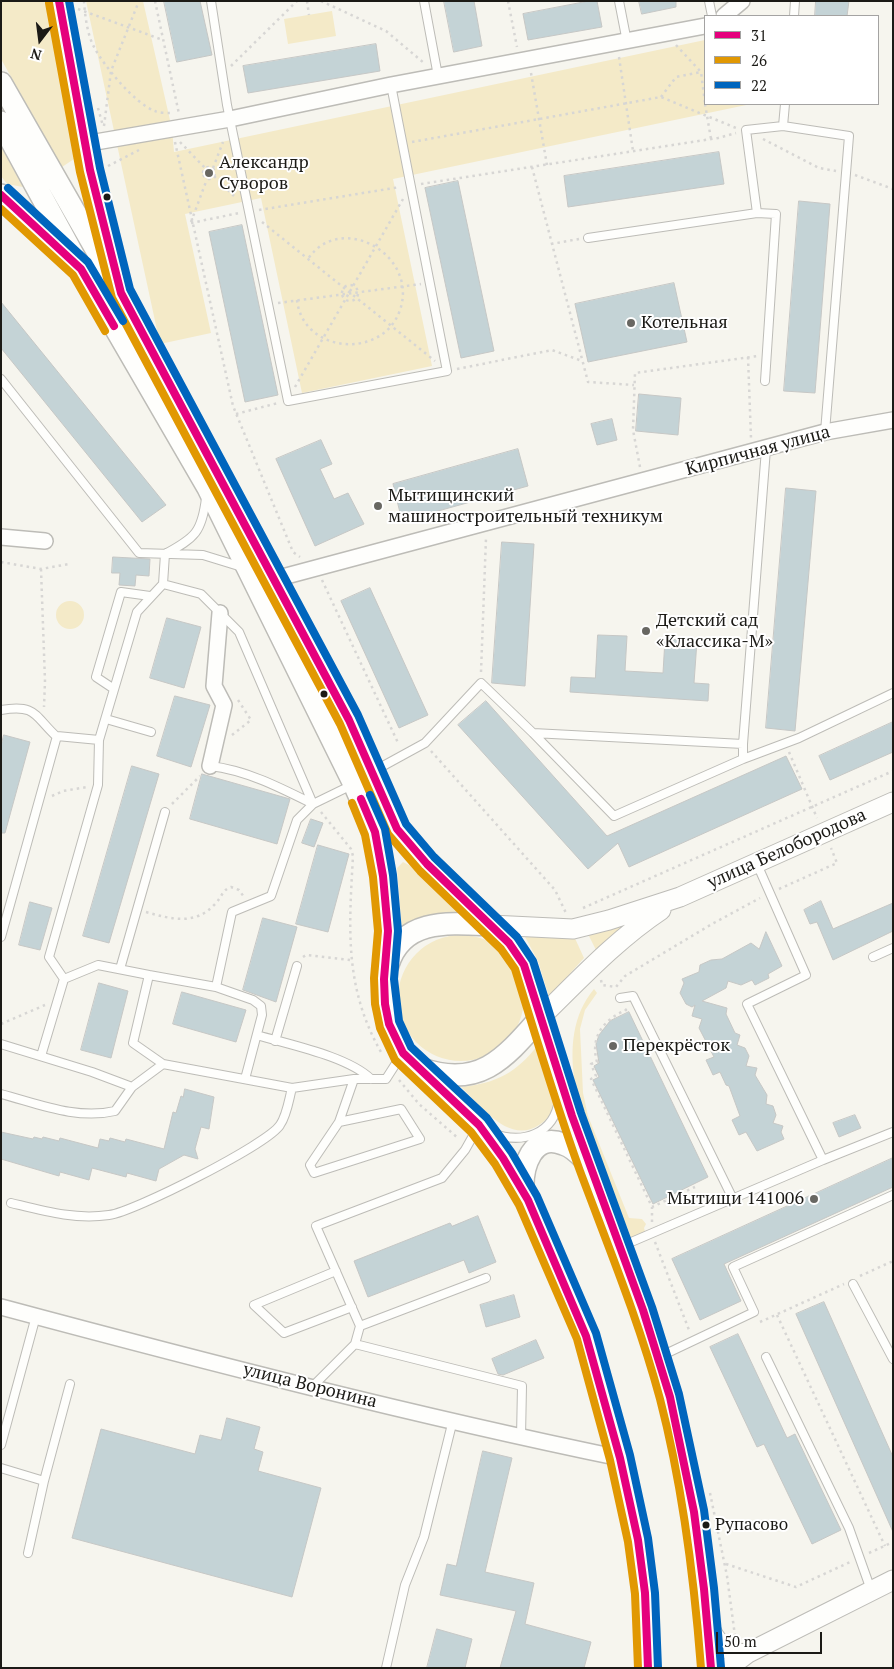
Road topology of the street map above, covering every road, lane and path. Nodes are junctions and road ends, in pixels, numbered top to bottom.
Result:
1 (84, 1) edge
2 (139, 1) edge
3 (155, 1) edge
4 (211, 1) edge
5 (297, 1) edge
6 (307, 1) edge
7 (321, 1) edge
8 (424, 1) edge
9 (513, 1) edge
10 (620, 1) edge
11 (709, 1) edge
12 (742, 1) edge
13 (795, 1) edge
14 (508, 2) edge
15 (67, 5) edge
16 (84, 12) junction
17 (309, 15) dead end
18 (712, 15) edge
19 (725, 15) edge
20 (794, 15) edge
21 (704, 26) edge
22 (128, 28) junction
23 (163, 40) junction
24 (622, 43) junction
25 (525, 65) junction
26 (111, 71) junction
27 (700, 72) dead end
28 (223, 74) junction
29 (438, 76) junction
30 (1, 83) edge
31 (391, 85) junction
32 (661, 97) junction
33 (626, 103) junction
34 (705, 105) edge
35 (785, 105) edge
36 (707, 116) junction
37 (539, 119) junction
38 (180, 121) junction
39 (1, 122) edge
40 (230, 122) junction
41 (783, 126) junction
42 (104, 128) dead end
43 (746, 130) junction
44 (711, 140) junction
45 (84, 144) junction
46 (403, 144) junction
47 (633, 151) junction
48 (547, 164) junction
49 (532, 167) junction
50 (205, 168) junction
51 (213, 168) junction
52 (846, 172) junction
53 (214, 176) junction
54 (207, 179) junction
55 (411, 185) junction
56 (893, 189) edge
57 (1, 195) edge
58 (249, 212) junction
59 (756, 213) junction
60 (191, 224) junction
61 (588, 238) joint
62 (551, 244) junction
63 (376, 246) junction
64 (308, 259) junction
65 (81, 269) junction
66 (430, 283) junction
67 (354, 286) junction
68 (402, 286) junction
69 (343, 288) junction
70 (358, 292) junction
71 (121, 293) junction
72 (350, 293) junction
73 (342, 294) junction
74 (357, 298) junction
75 (297, 300) junction
76 (345, 300) junction
77 (268, 304) junction
78 (391, 326) junction
79 (324, 338) junction
80 (767, 354) junction
81 (748, 357) junction
82 (582, 361) junction
83 (447, 371) junction
84 (1, 379) edge
85 (765, 381) dead end
86 (634, 385) junction
87 (288, 401) junction
88 (236, 414) junction
89 (893, 420) edge
90 (749, 422) dead end
91 (825, 432) junction
92 (766, 449) junction
93 (642, 481) junction
94 (208, 488) junction
95 (487, 523) junction
96 (1, 537) edge
97 (45, 541) dead end
98 (165, 554) junction
99 (1, 562) edge
100 (69, 564) dead end
101 (41, 569) junction
102 (249, 569) junction
103 (316, 569) junction
104 (275, 579) junction
105 (163, 584) junction
106 (150, 596) junction
107 (220, 613) junction
108 (480, 684) junction
109 (114, 689) junction
110 (893, 693) edge
111 (1, 710) edge
112 (106, 719) junction
113 (150, 732) dead end
114 (534, 733) junction
115 (57, 736) junction
116 (99, 740) junction
117 (425, 743) junction
118 (786, 743) junction
119 (743, 744) junction
120 (404, 756) junction
121 (743, 759) junction
122 (210, 766) joint
123 (893, 771) edge
124 (363, 778) junction
125 (98, 785) junction
126 (39, 802) junction
127 (893, 802) edge
128 (314, 804) junction
129 (812, 807) junction
130 (165, 812) dead end
131 (823, 832) junction
132 (757, 864) junction
133 (770, 893) junction
134 (680, 897) junction
135 (247, 906) junction
136 (137, 909) junction
137 (576, 912) dead end
138 (567, 916) dead end
139 (491, 926) junction
140 (1, 937) edge
141 (893, 948) edge
142 (873, 957) dead end
143 (350, 960) dead end
144 (595, 965) junction
145 (296, 966) joint
146 (120, 969) junction
147 (149, 975) junction
148 (64, 979) junction
149 (384, 979) junction
150 (216, 987) junction
151 (620, 998) joint
152 (58, 999) junction
153 (540, 1016) junction
154 (1, 1024) edge
155 (257, 1035) junction
156 (275, 1041) junction
157 (1, 1044) edge
158 (403, 1053) junction
159 (41, 1056) junction
160 (162, 1064) junction
161 (419, 1068) junction
162 (244, 1079) junction
163 (354, 1079) junction
164 (372, 1079) junction
165 (560, 1081) junction
166 (132, 1087) junction
167 (292, 1088) junction
168 (1, 1094) edge
169 (339, 1122) junction
170 (480, 1127) junction
171 (893, 1132) edge
172 (823, 1160) junction
173 (588, 1163) junction
174 (695, 1186) dead end
175 (524, 1190) junction
176 (893, 1196) edge
177 (732, 1198) junction
178 (11, 1203) dead end
179 (619, 1247) junction
180 (893, 1261) edge
181 (336, 1271) junction
182 (860, 1276) dead end
183 (486, 1278) dead end
184 (852, 1282) joint
185 (1, 1307) edge
186 (352, 1308) junction
187 (36, 1316) junction
188 (360, 1326) junction
189 (355, 1344) junction
190 (766, 1357) dead end
191 (658, 1358) junction
192 (893, 1359) edge
193 (70, 1384) dead end
194 (312, 1387) junction
195 (453, 1420) junction
196 (521, 1438) junction
197 (1, 1446) edge
198 (620, 1458) junction
199 (1, 1468) edge
200 (44, 1481) junction
201 (893, 1542) edge
202 (885, 1546) junction
203 (28, 1553) dead end
204 (859, 1558) junction
205 (725, 1563) dead end
206 (893, 1580) edge
207 (871, 1590) junction
208 (707, 1620) junction
209 (748, 1653) junction
210 (386, 1668) edge
211 (648, 1668) edge
212 (711, 1668) edge
213 (728, 1668) edge

1 - 16 path
2 - 22 path
3 - 23 path
4 - 28 lane
5 - 28 path
6 - 17 path
7 - 29 path
8 - 29 lane
9 - 14 path
10 - 24 lane
11 - 18 lane
12 - 19 street
13 - 20 lane
14 - 25 path
15 - 16 path
15 - 45 main road
16 - 22 path
16 - 26 path
21 - 24 street
22 - 23 path
22 - 26 path
23 - 38 path
24 - 25 street
24 - 33 path
25 - 29 street
25 - 37 path
26 - 38 path
26 - 42 path
27 - 32 path
28 - 40 lane
29 - 31 street
30 - 71 main road
31 - 40 street
31 - 46 lane
32 - 33 path
32 - 36 path
33 - 37 path
33 - 47 path
34 - 36 path
35 - 41 lane
36 - 44 path
36 - 44 path
37 - 46 path
37 - 48 path
38 - 40 street
38 - 45 street
39 - 65 main road
40 - 51 path
40 - 58 lane
41 - 43 lane
41 - 52 lane
43 - 52 path
43 - 59 lane
44 - 47 path
45 - 71 main road
46 - 55 lane
47 - 48 path
48 - 49 path
49 - 55 path
49 - 62 path
50 - 51 path
50 - 54 path
50 - 60 path
51 - 53 path
52 - 56 path
52 - 91 lane
53 - 54 path
53 - 58 path
54 - 60 path
55 - 58 path
55 - 63 path
55 - 66 lane
57 - 65 main road
58 - 60 path
58 - 64 path
58 - 77 lane
59 - 61 lane
59 - 80 lane
60 - 88 path
61 - 62 path
62 - 82 path
63 - 64 path
63 - 67 path
63 - 68 path
64 - 69 path
65 - 94 main road
66 - 68 path
66 - 83 lane
67 - 69 path
67 - 70 path
67 - 72 path
68 - 70 path
68 - 78 path
69 - 72 path
69 - 73 path
70 - 72 path
70 - 74 path
71 - 104 main road
72 - 73 path
72 - 74 path
72 - 76 path
73 - 75 path
73 - 76 path
74 - 76 path
74 - 78 path
75 - 77 path
75 - 79 path
76 - 79 path
77 - 87 lane
78 - 79 path
78 - 83 path
79 - 87 path
80 - 81 path
80 - 85 lane
81 - 86 path
81 - 90 path
82 - 83 path
82 - 86 path
83 - 87 lane
84 - 98 lane
86 - 93 path
87 - 88 path
88 - 103 path
89 - 91 street, Кирпичная улица
91 - 92 street, Кирпичная улица
92 - 93 street, Кирпичная улица
92 - 119 lane
93 - 95 street, Кирпичная улица
94 - 98 lane
94 - 102 main road
95 - 103 street, Кирпичная улица
95 - 108 path
96 - 97 street
98 - 102 lane
98 - 105 lane
99 - 101 path
100 - 101 path
101 - 115 path
102 - 124 main road
103 - 104 street, Кирпичная улица
103 - 120 path
104 - 124 main road
105 - 106 lane
105 - 107 lane
106 - 109 lane
106 - 109 lane
107 - 122 street
107 - 128 lane
108 - 114 lane
108 - 117 lane
109 - 112 lane
110 - 118 lane
111 - 115 lane
112 - 113 lane
112 - 116 lane
114 - 119 lane
114 - 121 lane
115 - 116 lane
115 - 126 lane
116 - 125 lane
117 - 120 lane
117 - 138 path
118 - 121 lane
118 - 129 path
119 - 121 lane
120 - 124 lane
122 - 128 lane
123 - 129 path
124 - 128 lane
124 - 139 main road
124 - 149 main road
125 - 126 path
125 - 148 lane
126 - 140 lane
127 - 131 street, улица Белобородова
128 - 135 lane
129 - 131 path
129 - 137 path
130 - 136 lane
131 - 132 street, улица Белобородова
131 - 133 path
132 - 133 lane
132 - 134 street, улица Белобородова
133 - 144 path
133 - 172 lane
134 - 139 street
134 - 144 street
135 - 136 path
135 - 150 lane
136 - 146 lane
139 - 149 main road
139 - 153 main road
141 - 142 lane
143 - 145 path
144 - 153 street
145 - 156 lane
146 - 147 lane
146 - 148 lane
147 - 150 lane
147 - 160 lane
148 - 152 lane
149 - 158 main road
150 - 155 lane
151 - 174 path
151 - 177 lane
152 - 154 path
152 - 159 lane
153 - 161 main road
153 - 165 main road
155 - 156 lane
155 - 162 lane
156 - 164 lane
157 - 159 lane
158 - 161 main road
158 - 164 lane
159 - 166 lane
160 - 162 lane
160 - 166 lane
161 - 170 main road
162 - 167 lane
163 - 164 lane
163 - 167 lane
163 - 169 lane
165 - 170 lane
165 - 173 main road
166 - 168 lane
167 - 178 lane
169 - 169 lane
170 - 175 main road
170 - 181 lane
171 - 172 lane
172 - 177 lane
173 - 175 main road
173 - 179 main road
175 - 198 main road
176 - 191 lane
177 - 179 lane
179 - 191 main road
180 - 182 path
181 - 186 lane
181 - 186 lane
183 - 188 lane
184 - 192 lane
184 - 202 path
185 - 187 street, улица Воронина
186 - 188 lane
187 - 194 street, улица Воронина
187 - 197 lane
188 - 189 lane
189 - 194 lane
189 - 196 lane
190 - 204 lane
191 - 208 main road
193 - 200 lane
194 - 195 street, улица Воронина
195 - 196 street, улица Воронина
195 - 210 lane
196 - 198 street, улица Воронина
198 - 211 main road
199 - 200 lane
200 - 203 lane
201 - 202 path
202 - 204 path
204 - 205 path
204 - 207 lane
206 - 207 street
207 - 209 street
208 - 209 street
208 - 212 main road
209 - 213 street

